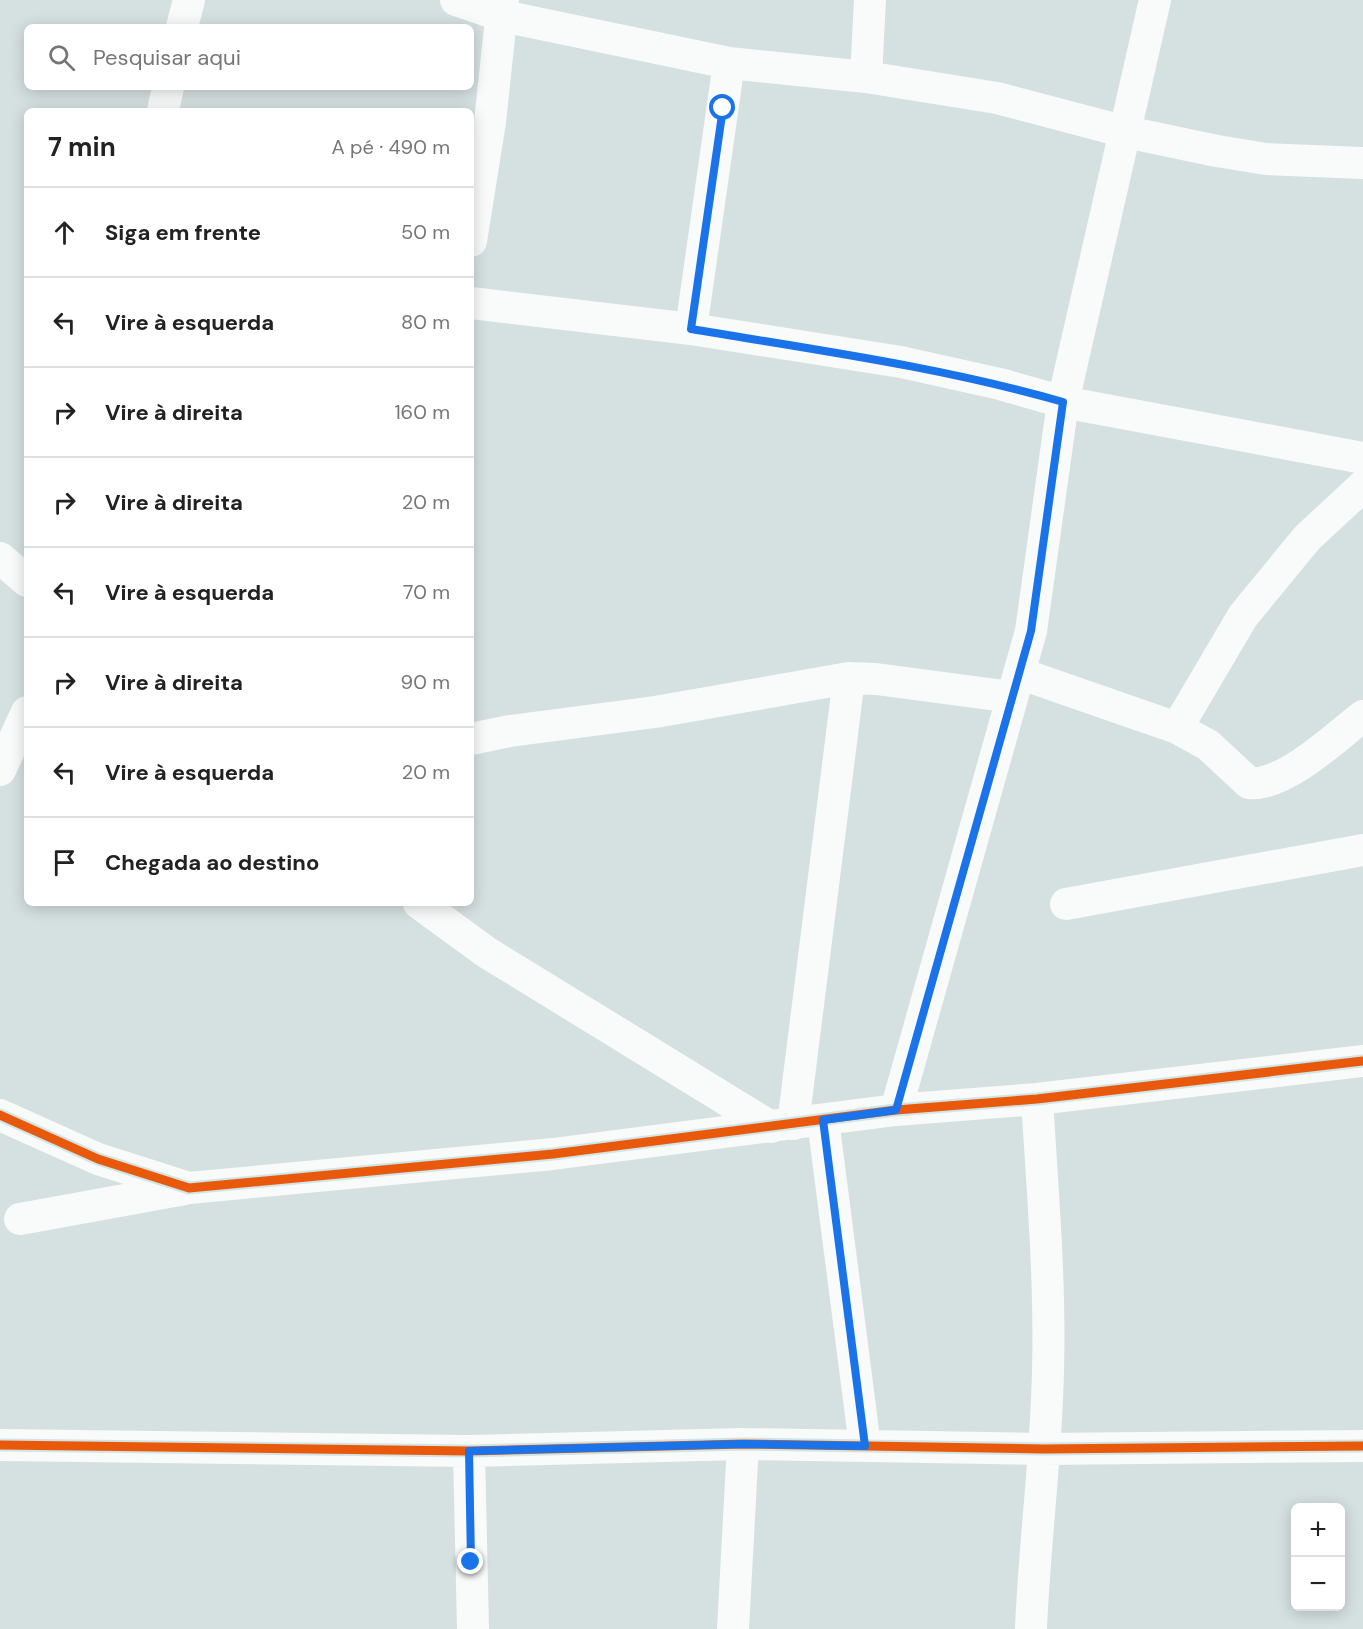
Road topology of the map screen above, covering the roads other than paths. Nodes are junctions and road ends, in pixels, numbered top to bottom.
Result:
1 (189, 0) edge
2 (456, 0) edge
3 (870, 0) edge
4 (1155, 0) edge
5 (503, 8) edge
6 (183, 24) edge
7 (729, 63) junction
8 (866, 77) junction
9 (167, 90) edge
10 (164, 108) edge
11 (1126, 132) junction
12 (1363, 163) edge
13 (474, 203) edge
14 (474, 303) edge
15 (691, 329) junction
16 (1063, 402) junction
17 (1363, 458) edge
18 (1363, 486) edge
19 (0, 558) edge
20 (24, 578) edge
21 (849, 678) junction
22 (1015, 685) junction
23 (1363, 716) edge
24 (24, 718) edge
25 (1177, 728) junction
26 (474, 738) edge
27 (0, 770) edge
28 (1363, 850) edge
29 (1066, 904) dead end
30 (422, 906) edge
31 (1363, 1061) edge
32 (1037, 1099) junction
33 (896, 1110) junction
34 (0, 1115) edge
35 (796, 1124) junction
36 (189, 1188) junction
37 (20, 1219) dead end
38 (0, 1444) edge
39 (743, 1444) junction
40 (865, 1446) junction
41 (1363, 1446) edge
42 (1043, 1449) junction
43 (469, 1451) junction
44 (473, 1629) edge
45 (733, 1629) edge
46 (1031, 1629) edge

1 - 6 street
2 - 5 street
3 - 8 street
4 - 11 street
5 - 7 street
5 - 13 street
7 - 8 street
7 - 15 street
8 - 11 street
9 - 10 street
11 - 12 street
11 - 16 street
14 - 15 street
15 - 16 street
16 - 17 street
16 - 22 street
18 - 25 street
19 - 20 street
21 - 22 street
21 - 26 street
21 - 35 street
22 - 25 street
22 - 33 street
23 - 25 street
24 - 27 street
28 - 29 street
30 - 35 street
31 - 32 street
32 - 33 street
32 - 42 street
33 - 35 street
34 - 36 street
35 - 36 street
35 - 40 street
36 - 37 street
38 - 43 street
39 - 40 street
39 - 43 street
39 - 45 street
40 - 42 street
41 - 42 street
42 - 46 street
43 - 44 street

